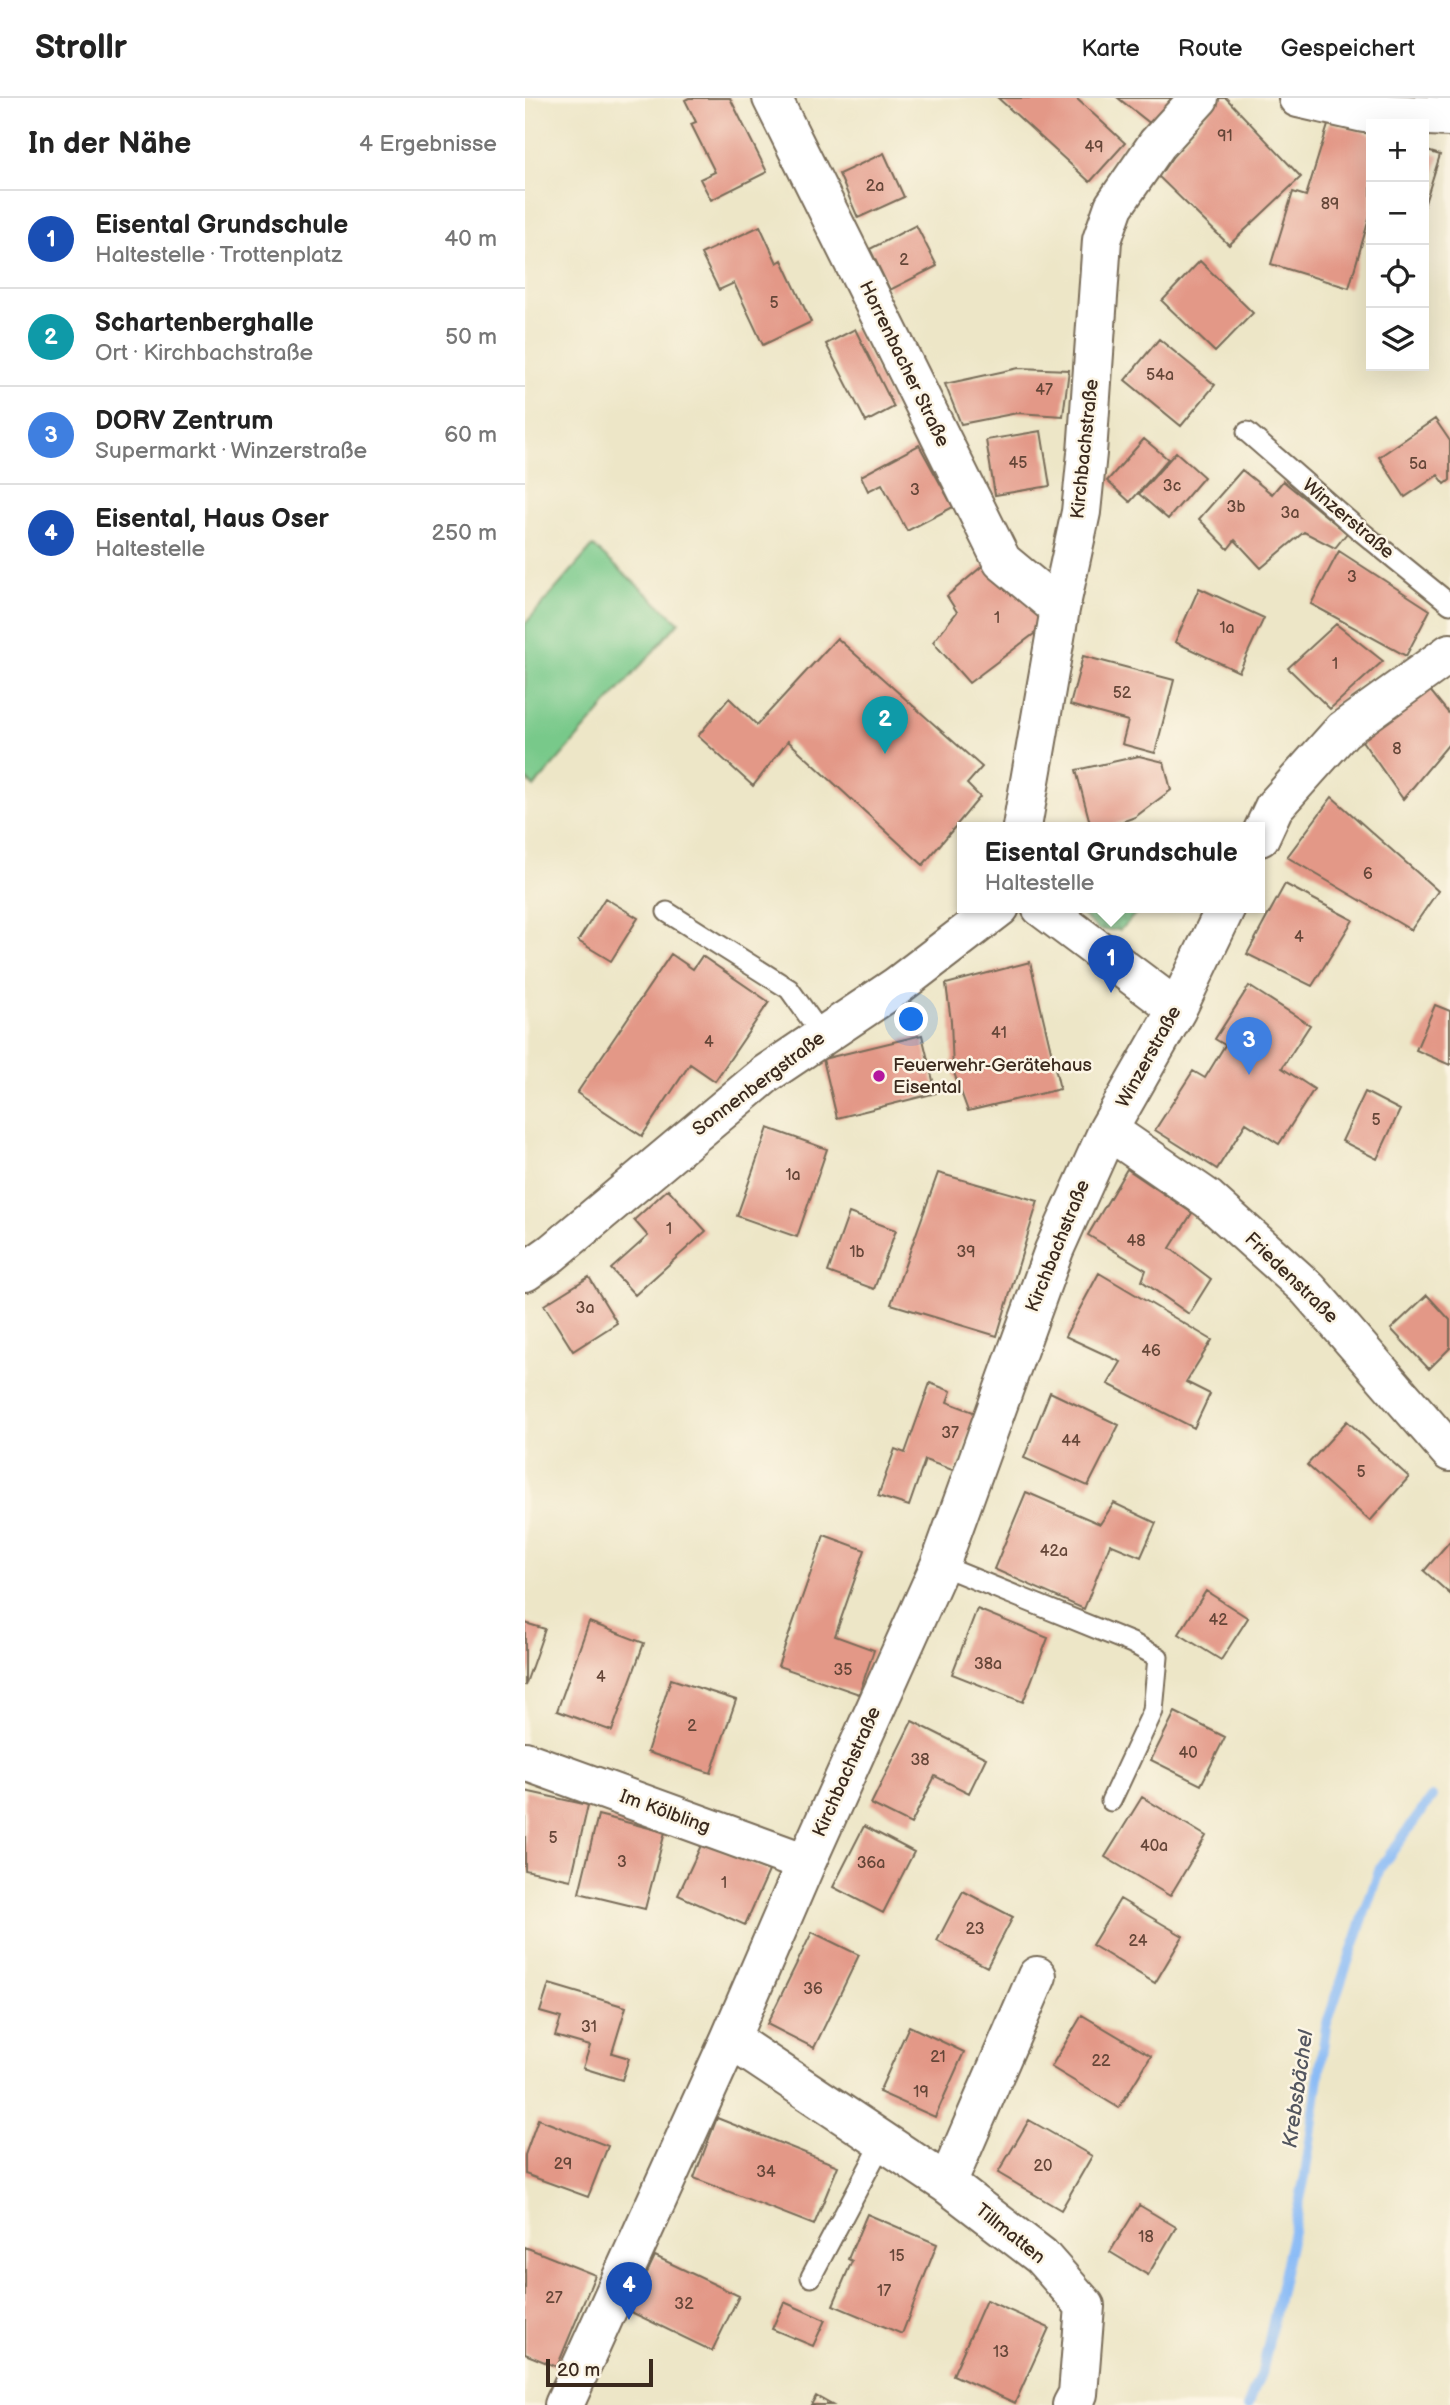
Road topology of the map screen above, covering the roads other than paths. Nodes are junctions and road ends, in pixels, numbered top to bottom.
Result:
1 (772, 98) edge
2 (1199, 98) edge
3 (1298, 98) edge
4 (1450, 117) edge
5 (1247, 432) dead end
6 (1450, 604) edge
7 (1061, 609) junction
8 (1450, 653) edge
9 (1023, 822) edge
10 (1265, 826) edge
11 (667, 912) dead end
12 (992, 913) edge
13 (1049, 913) edge
14 (1223, 913) edge
15 (1177, 1009) junction
16 (823, 1035) junction
17 (1108, 1130) junction
18 (525, 1272) edge
19 (1450, 1450) edge
20 (940, 1565) junction
21 (525, 1762) edge
22 (1111, 1801) dead end
23 (806, 1863) junction
24 (1037, 1976) dead end
25 (730, 2039) junction
26 (883, 2141) junction
27 (947, 2185) junction
28 (811, 2277) dead end
29 (564, 2405) edge
30 (1072, 2405) edge

1 - 7 street, Horrenbacher Straße
2 - 7 street, Kirchbachstraße
3 - 4 street
5 - 6 lane, Winzerstraße
7 - 9 street, Kirchbachstraße
8 - 10 street
11 - 16 lane
12 - 16 street, Sonnenbergstraße
13 - 15 street
14 - 15 street, Winzerstraße
15 - 17 street, Winzerstraße
16 - 18 street, Sonnenbergstraße
17 - 19 street, Friedenstraße
17 - 20 street, Kirchbachstraße
20 - 22 lane
20 - 23 street, Kirchbachstraße
21 - 23 street, Im Kölbling
23 - 25 street, Kirchbachstraße
24 - 27 street
25 - 26 street, Tillmatten
25 - 29 street, Kirchbachstraße
26 - 27 street, Tillmatten
26 - 28 lane
27 - 30 street, Tillmatten

